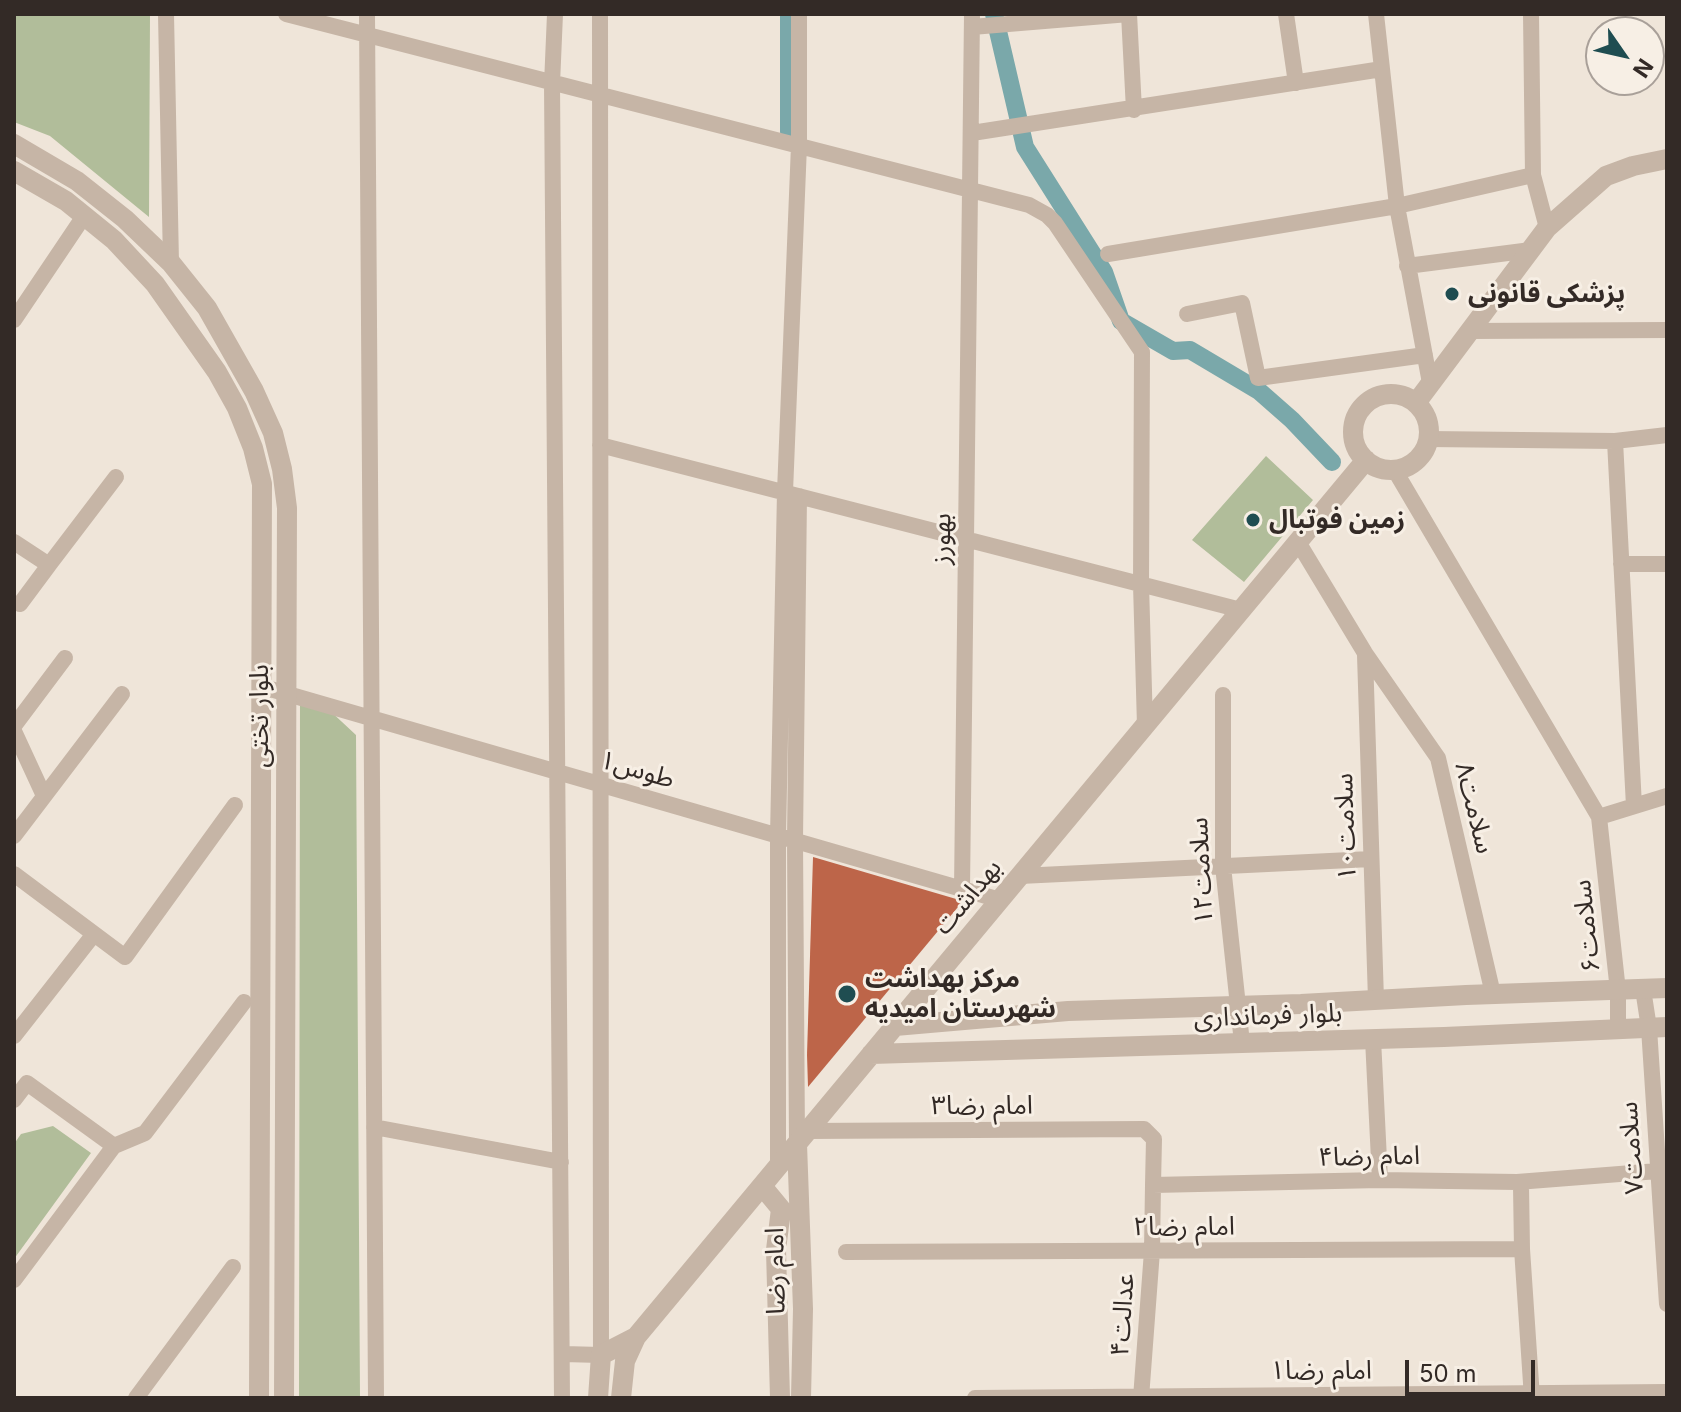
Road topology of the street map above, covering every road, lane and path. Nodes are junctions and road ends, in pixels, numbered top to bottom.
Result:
1 (166, 14) edge
2 (286, 14) edge
3 (367, 14) edge
4 (555, 14) edge
5 (600, 14) edge
6 (799, 14) edge
7 (1129, 14) edge
8 (1286, 14) edge
9 (1376, 14) edge
10 (1531, 14) edge
11 (972, 20) edge
12 (366, 35) junction
13 (1382, 69) junction
14 (1296, 83) junction
15 (552, 84) junction
16 (600, 93) junction
17 (1134, 110) junction
18 (972, 133) junction
19 (14, 144) edge
20 (799, 145) junction
21 (1667, 159) edge
22 (14, 171) edge
23 (1533, 175) junction
24 (971, 190) junction
25 (1397, 206) junction
26 (84, 216) junction
27 (1547, 228) junction
28 (1531, 250) junction
29 (1108, 254) dead end
30 (171, 263) junction
31 (1407, 266) junction
32 (1187, 314) dead end
33 (14, 320) edge
34 (1667, 330) edge
35 (1470, 331) junction
36 (1425, 355) junction
37 (1430, 383) junction
38 (1416, 403) junction
39 (1667, 435) edge
40 (1428, 439) junction
41 (1615, 441) junction
42 (600, 445) junction
43 (1366, 460) junction
44 (1394, 469) junction
45 (116, 477) dead end
46 (792, 494) junction
47 (966, 539) junction
48 (14, 542) edge
49 (1298, 542) junction
50 (1621, 564) junction
51 (1667, 564) edge
52 (49, 565) junction
53 (1141, 584) junction
54 (20, 604) dead end
55 (1241, 610) junction
56 (1365, 653) junction
57 (65, 658) dead end
58 (260, 686) junction
59 (122, 694) dead end
60 (286, 694) junction
61 (1223, 695) dead end
62 (371, 718) junction
63 (1145, 726) junction
64 (14, 728) edge
65 (559, 772) junction
66 (600, 784) junction
67 (44, 796) junction
68 (1667, 796) edge
69 (235, 805) dead end
70 (1634, 806) junction
71 (1599, 817) junction
72 (14, 836) edge
73 (786, 838) junction
74 (1371, 859) junction
75 (1223, 866) junction
76 (14, 874) edge
77 (1020, 876) junction
78 (962, 889) junction
79 (1000, 900) junction
80 (94, 934) junction
81 (1667, 988) edge
82 (1643, 989) junction
83 (1618, 991) junction
84 (1493, 994) junction
85 (1376, 1000) junction
86 (244, 1002) dead end
87 (1236, 1005) junction
88 (895, 1026) junction
89 (1658, 1028) edge
90 (1618, 1031) junction
91 (14, 1036) edge
92 (1373, 1039) junction
93 (1242, 1043) junction
94 (871, 1054) junction
95 (14, 1100) edge
96 (374, 1127) junction
97 (802, 1138) junction
98 (1154, 1139) joint
99 (114, 1146) junction
100 (561, 1162) junction
101 (778, 1166) junction
102 (1658, 1171) junction
103 (1380, 1180) junction
104 (1517, 1182) junction
105 (1153, 1185) junction
106 (762, 1186) junction
107 (1522, 1249) junction
108 (1152, 1251) junction
109 (846, 1252) dead end
110 (233, 1267) dead end
111 (14, 1280) edge
112 (1667, 1304) edge
113 (636, 1337) junction
114 (563, 1354) junction
115 (601, 1355) junction
116 (1667, 1392) edge
117 (1430, 1396) edge
118 (1532, 1396) edge
119 (1141, 1397) edge
120 (1280, 1397) edge
121 (136, 1398) edge
122 (259, 1398) edge
123 (284, 1398) edge
124 (376, 1398) edge
125 (562, 1398) edge
126 (598, 1398) edge
127 (621, 1398) edge
128 (780, 1398) edge
129 (801, 1398) edge
130 (975, 1398) edge

1 - 30 street
2 - 12 street
3 - 12 street
4 - 15 street
5 - 16 street
6 - 20 street
7 - 11 street
7 - 17 street
8 - 14 street
9 - 13 street
10 - 23 street
11 - 18 street, بهورز
12 - 15 street
12 - 62 street
13 - 14 street
13 - 25 street
14 - 17 street
15 - 16 street
15 - 65 street
16 - 20 street
16 - 42 street
17 - 18 street
18 - 24 street, بهورز
19 - 30 street, بلوار تختی
20 - 24 street
20 - 46 street
21 - 27 street
22 - 26 street, بلوار تختی
23 - 25 street
23 - 27 street
24 - 47 street, بهورز
24 - 53 street
25 - 29 street
25 - 31 street
26 - 33 street
26 - 58 street, بلوار تختی
27 - 28 street
28 - 31 street
28 - 35 street
30 - 60 street, بلوار تختی
31 - 36 street
32 - 36 street
34 - 35 street
35 - 37 street
36 - 37 street
37 - 38 street
38 - 40 street
38 - 43 street
39 - 41 street
40 - 41 street
40 - 44 street
41 - 50 street
42 - 46 street
42 - 66 street
43 - 44 street
43 - 49 street, بهداشت
44 - 71 street
45 - 52 street
46 - 47 street
46 - 73 street
47 - 53 street
47 - 78 street, بهورز
48 - 52 street
49 - 55 street, بهداشت
49 - 56 street, سلامت۸
50 - 51 street
50 - 70 street
52 - 54 street
53 - 55 street
53 - 63 street
55 - 63 street, بهداشت
56 - 74 street, سلامت۱۰
56 - 84 street, سلامت۸
57 - 64 street
58 - 60 street, طوس۱
58 - 122 street, بلوار تختی
59 - 67 street
60 - 62 street, طوس۱
60 - 123 street, بلوار تختی
61 - 75 street, سلامت۱۲
62 - 65 street, طوس۱
62 - 96 street
63 - 77 street, بهداشت
64 - 67 street
65 - 66 street, طوس۱
65 - 100 street
66 - 73 street, طوس۱
66 - 115 street
67 - 72 street
68 - 70 street
69 - 80 street
70 - 71 street
71 - 83 street, سلامت۶
73 - 78 street, طوس۱
73 - 97 street
73 - 101 street
74 - 75 street
74 - 85 street, سلامت۱۰
75 - 77 street
75 - 87 street, سلامت۱۲
76 - 80 street
77 - 79 street, بهداشت
78 - 79 street, طوس۱
79 - 88 street, بهداشت
80 - 91 street
81 - 82 street, بلوار فرمانداری
82 - 83 street, بلوار فرمانداری
82 - 89 street, سلامت۷
83 - 84 street, بلوار فرمانداری
83 - 90 street, سلامت۶
84 - 85 street, بلوار فرمانداری
85 - 87 street, بلوار فرمانداری
86 - 99 street
87 - 88 street, بلوار فرمانداری
87 - 93 street, سلامت۱۲
88 - 94 street, بهداشت
89 - 90 street, بلوار فرمانداری
89 - 102 street, سلامت۷
90 - 92 street, بلوار فرمانداری
92 - 93 street, بلوار فرمانداری
92 - 103 street
93 - 94 street, بلوار فرمانداری
94 - 97 street, بهداشت
95 - 99 street
96 - 100 street
96 - 124 street
97 - 98 street, امام رضا۳
97 - 101 street, بهداشت
97 - 129 street, امام رضا
98 - 105 street, عدالت۴
99 - 111 street
100 - 114 street
101 - 106 street, بهداشت
102 - 104 street, امام رضا۴
102 - 112 street, سلامت۷
103 - 104 street, امام رضا۴
103 - 105 street, امام رضا۴
104 - 107 street
105 - 108 street, عدالت۴
106 - 113 street, بهداشت
106 - 128 street, امام رضا
107 - 108 street, امام رضا۲
107 - 118 street
108 - 109 street, امام رضا۲
108 - 119 street, عدالت۴
110 - 121 street
113 - 115 street, بهداشت
113 - 127 street
114 - 115 street
114 - 125 street
115 - 126 street
116 - 118 street, امام رضا۱
117 - 118 street, امام رضا۱
117 - 120 street, امام رضا۱
119 - 120 street, امام رضا۱
119 - 130 street, امام رضا۱

